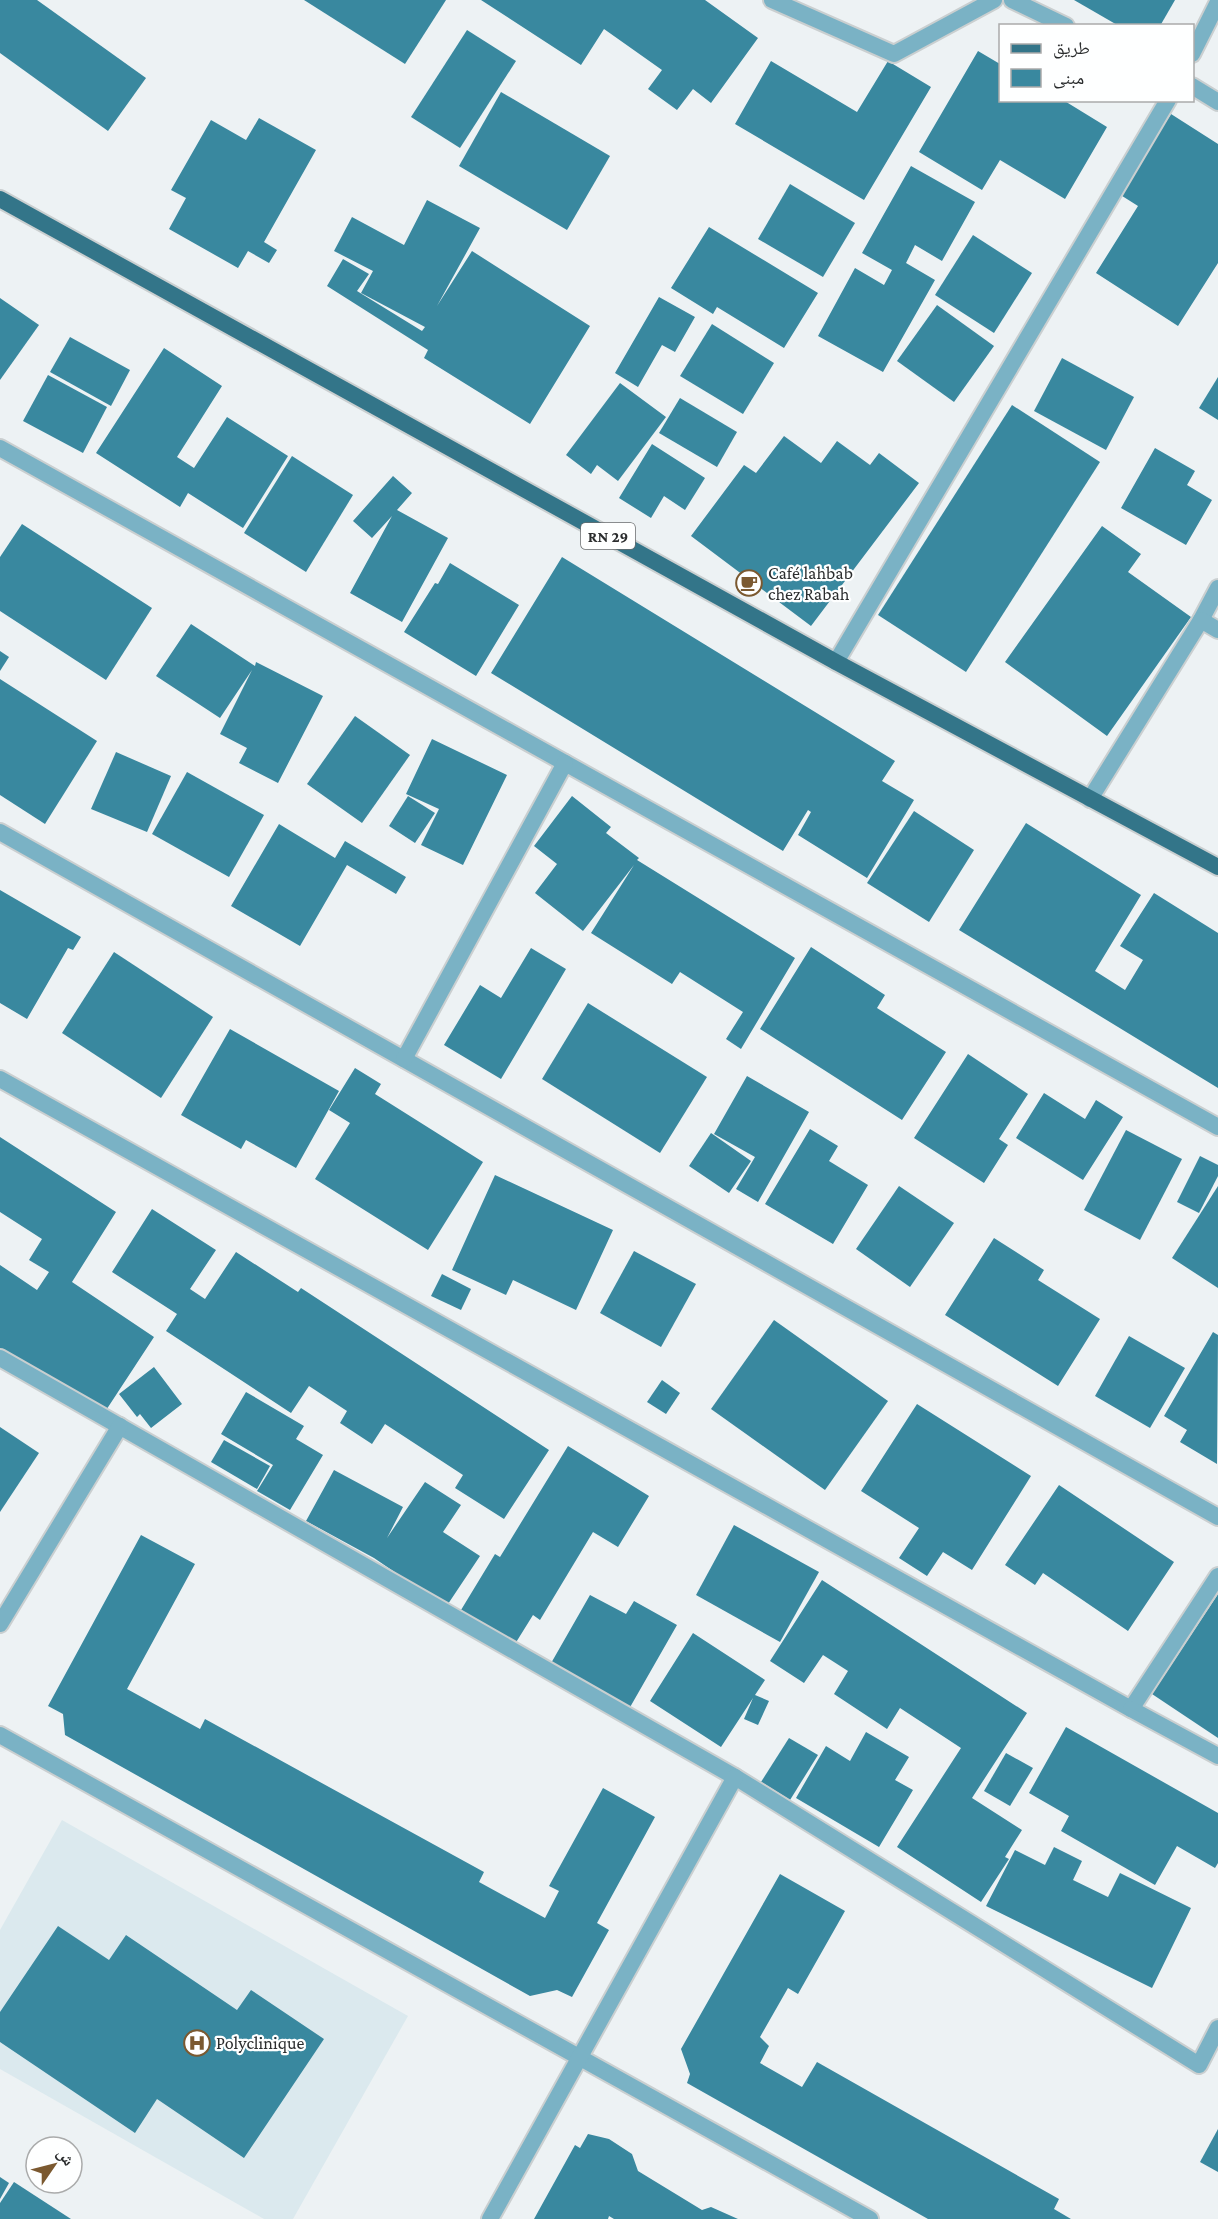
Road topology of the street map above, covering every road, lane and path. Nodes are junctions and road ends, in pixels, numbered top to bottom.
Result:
1 (772, 0) edge
2 (994, 0) edge
3 (1012, 0) edge
4 (1218, 2) edge
5 (1062, 24) edge
6 (1194, 50) edge
7 (1194, 87) edge
8 (1167, 102) edge
9 (1218, 102) edge
10 (0, 199) edge
11 (0, 448) edge
12 (1218, 588) edge
13 (1202, 620) junction
14 (1218, 630) edge
15 (836, 662) junction
16 (565, 763) junction
17 (1090, 799) junction
18 (0, 832) edge
19 (1218, 867) edge
20 (404, 1059) junction
21 (0, 1079) edge
22 (1218, 1127) edge
23 (0, 1358) edge
24 (120, 1426) junction
25 (1218, 1517) edge
26 (1218, 1576) edge
27 (0, 1624) edge
28 (1131, 1708) junction
29 (0, 1735) edge
30 (1218, 1756) edge
31 (735, 1777) junction
32 (1218, 2028) edge
33 (578, 2056) junction
34 (490, 2219) edge
35 (870, 2219) edge

1 - 2 street
3 - 5 street
4 - 6 street
7 - 9 street
8 - 15 street
10 - 15 main road, RN 29
11 - 16 street
12 - 13 street
13 - 14 street
13 - 17 street
15 - 17 main road, RN 29
16 - 20 street
16 - 22 street
17 - 19 main road, RN 29
18 - 20 street
20 - 25 street
21 - 28 street
23 - 24 street
24 - 27 street
24 - 31 street
26 - 28 street
28 - 30 street
29 - 33 street
31 - 32 street
31 - 33 street
33 - 34 street
33 - 35 street

